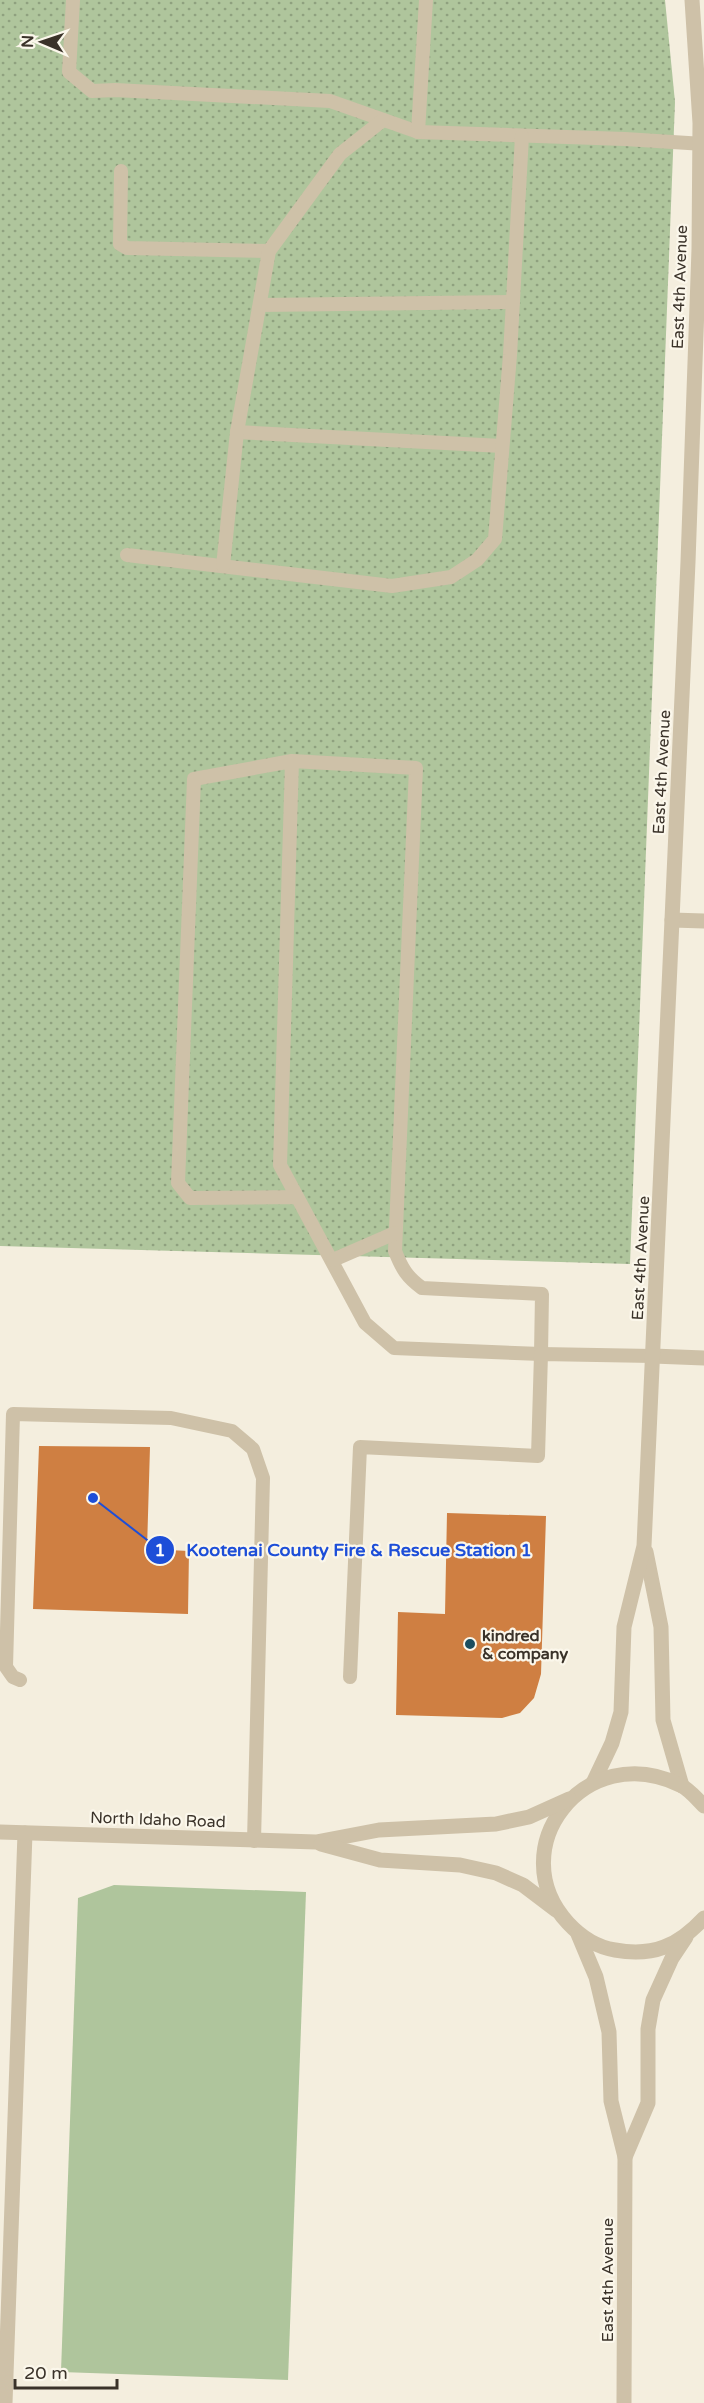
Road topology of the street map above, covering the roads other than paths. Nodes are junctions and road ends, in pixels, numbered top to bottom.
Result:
1 (74, 0) edge
2 (426, 0) edge
3 (692, 0) edge
4 (382, 120) junction
5 (418, 132) junction
6 (522, 135) junction
7 (702, 144) edge
8 (121, 171) dead end
9 (269, 251) junction
10 (513, 302) junction
11 (260, 305) junction
12 (237, 432) junction
13 (502, 446) junction
14 (128, 555) dead end
15 (223, 566) junction
16 (292, 761) junction
17 (672, 920) junction
18 (704, 921) edge
19 (296, 1197) junction
20 (395, 1233) junction
21 (333, 1260) junction
22 (541, 1354) junction
23 (653, 1356) junction
24 (704, 1358) edge
25 (644, 1546) junction
26 (350, 1677) dead end
27 (21, 1680) dead end
28 (594, 1781) junction
29 (682, 1786) junction
30 (570, 1799) junction
31 (704, 1806) edge
32 (0, 1832) edge
33 (25, 1833) junction
34 (254, 1840) junction
35 (316, 1842) junction
36 (558, 1912) junction
37 (704, 1918) edge
38 (578, 1934) junction
39 (687, 1936) junction
40 (625, 2157) junction
41 (5, 2403) edge
42 (624, 2403) edge

1 - 4 lane
2 - 5 lane
3 - 7 street, East 4th Avenue
4 - 5 lane
4 - 9 lane
5 - 6 lane
6 - 7 lane
6 - 10 lane
7 - 17 street, East 4th Avenue
8 - 9 lane
9 - 11 lane
10 - 11 lane
10 - 13 lane
11 - 12 lane
12 - 13 lane
12 - 15 lane
13 - 15 lane
14 - 15 lane
16 - 19 lane
16 - 19 lane
16 - 20 lane
17 - 18 street
17 - 23 street, East 4th Avenue
19 - 21 lane
20 - 21 lane
20 - 22 lane
21 - 22 lane
22 - 23 lane
22 - 26 lane
23 - 24 street
23 - 25 street, East 4th Avenue
25 - 28 street, East 4th Avenue
25 - 29 street, East 4th Avenue
27 - 34 lane
28 - 29 street
28 - 30 street
29 - 31 street
30 - 35 street, North Idaho Road
30 - 36 street
32 - 33 street, North Idaho Road
33 - 34 street, North Idaho Road
33 - 41 street
34 - 35 street, North Idaho Road
35 - 36 street, North Idaho Road
36 - 38 street
37 - 39 street
38 - 39 street
38 - 40 street, East 4th Avenue
39 - 40 street, East 4th Avenue
40 - 42 street, East 4th Avenue

